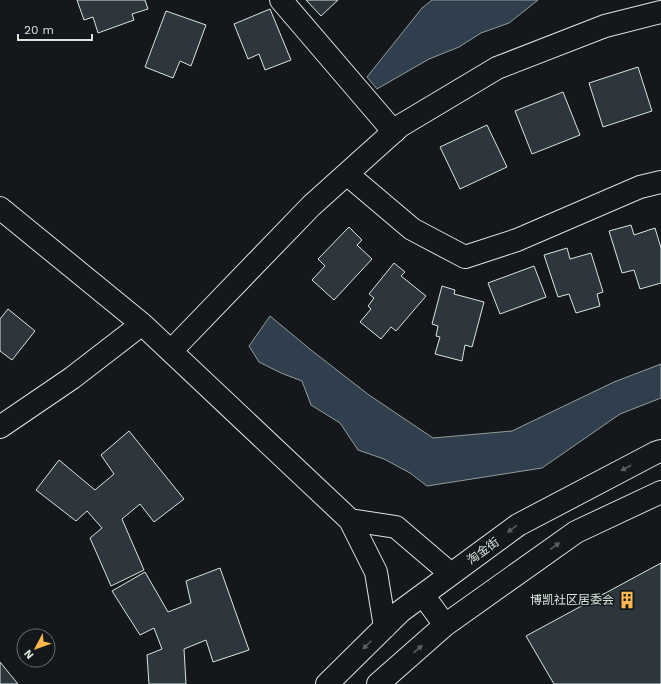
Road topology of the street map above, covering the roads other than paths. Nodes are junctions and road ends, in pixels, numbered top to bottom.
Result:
1 (280, 0) edge
2 (661, 12) edge
3 (394, 132) junction
4 (346, 174) junction
5 (661, 182) edge
6 (0, 208) edge
7 (142, 324) junction
8 (171, 351) junction
9 (0, 427) edge
10 (661, 451) edge
11 (661, 492) edge
12 (350, 520) junction
13 (451, 574) junction
14 (423, 595) junction
15 (445, 625) junction
16 (385, 627) junction
17 (327, 684) edge
18 (378, 684) edge

1 - 3 street
2 - 3 street
3 - 4 street
4 - 5 street
4 - 8 street
6 - 7 street
7 - 8 street
7 - 9 street
8 - 12 street
10 -> 13 street, 淘金街
15 -> 11 street
12 - 13 street
12 - 16 street
13 - 14 street, 淘金街
14 - 15 street
14 - 16 street, 淘金街
18 -> 15 street
16 -> 17 street, 淘金街

